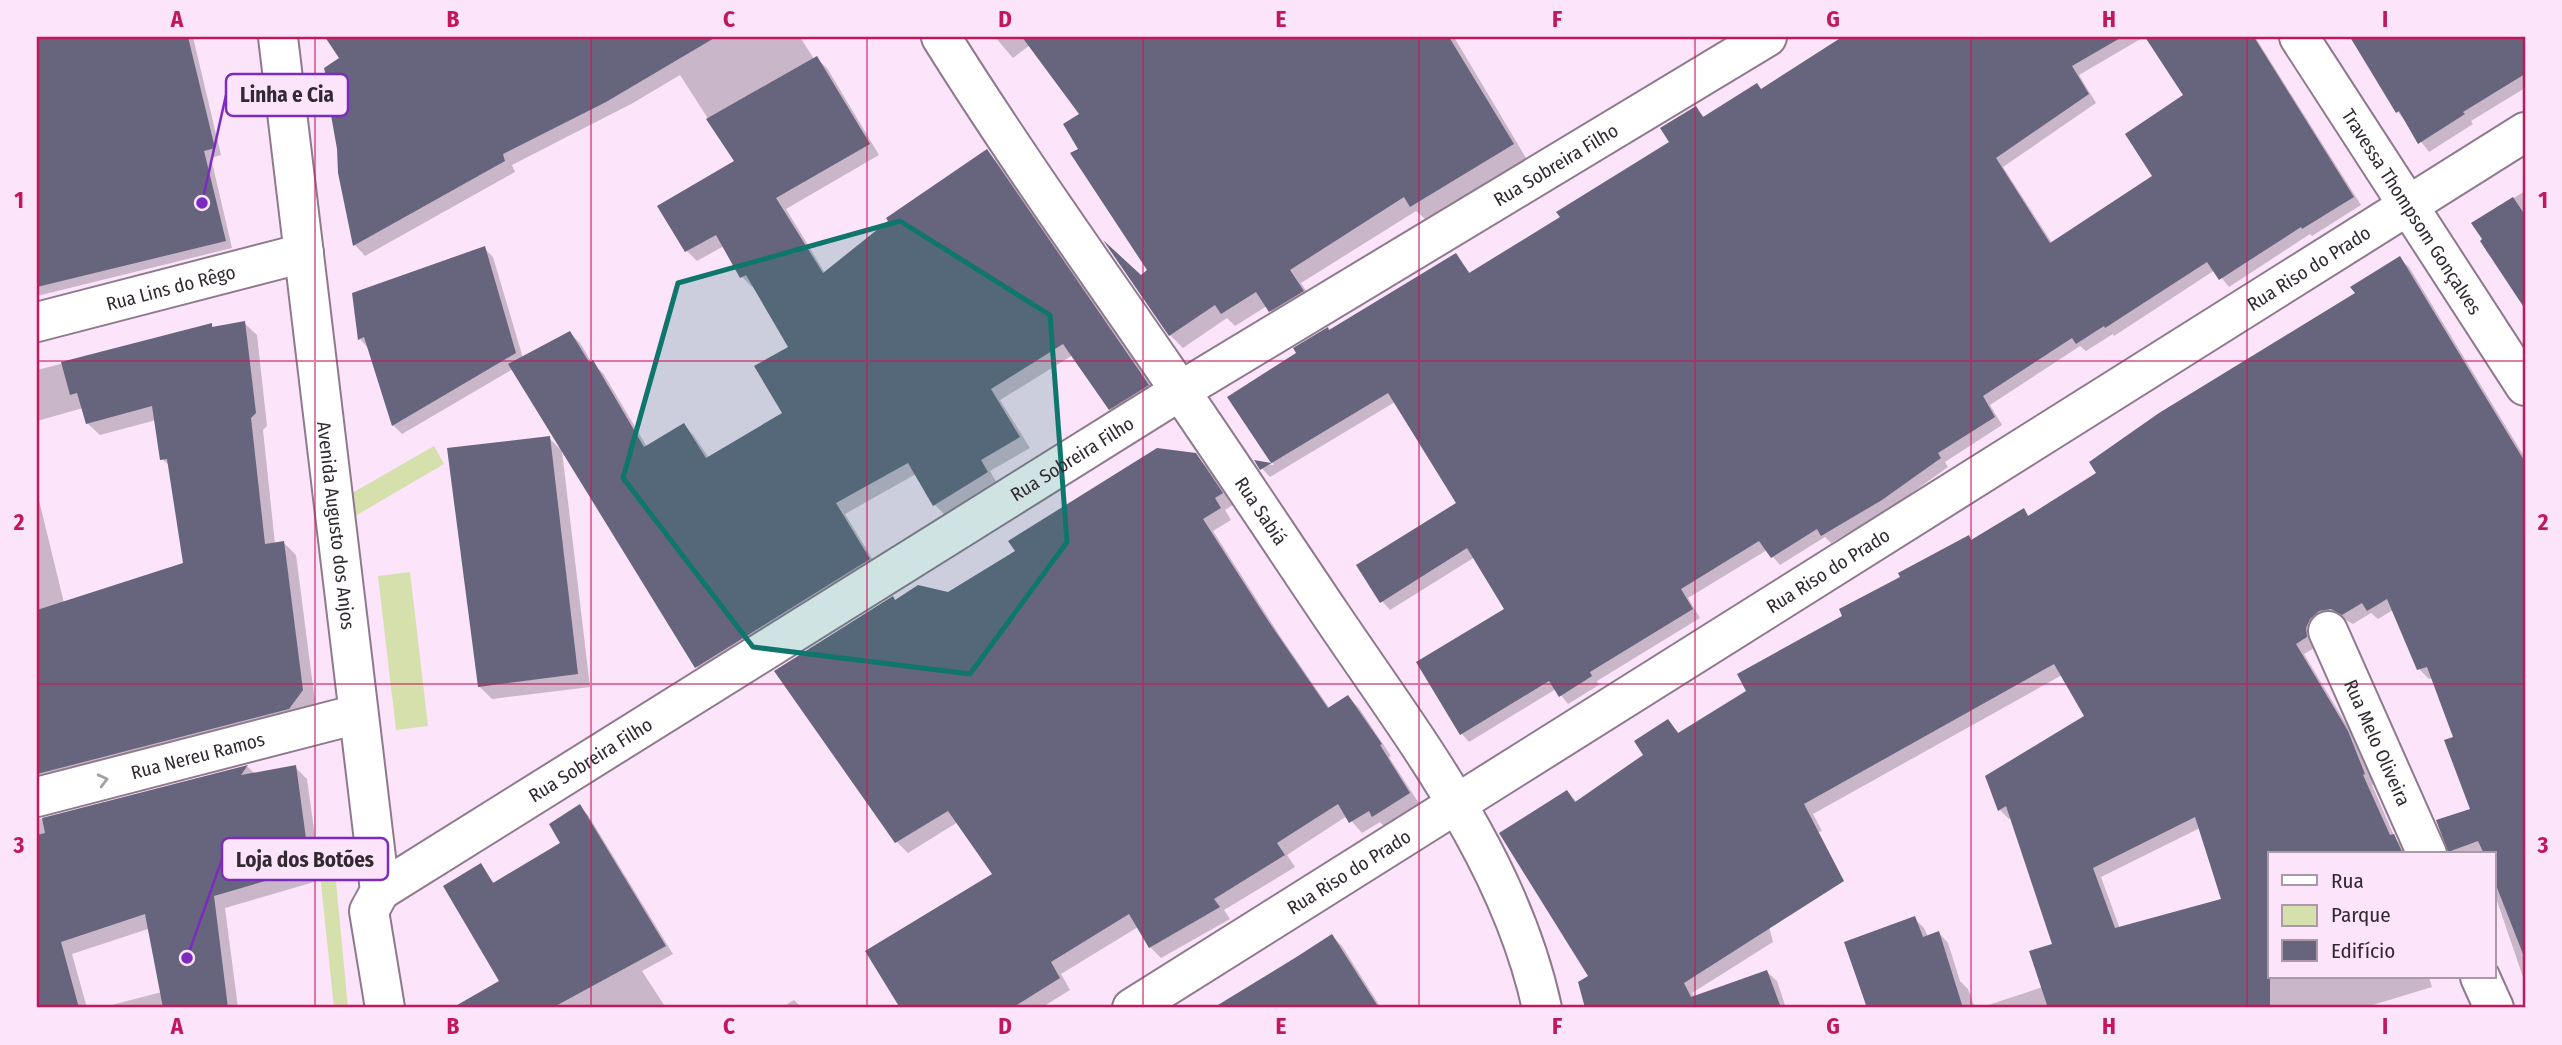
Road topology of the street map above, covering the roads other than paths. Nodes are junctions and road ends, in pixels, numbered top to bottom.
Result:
1 (278, 37) edge
2 (941, 37) edge
3 (1767, 37) edge
4 (2299, 37) edge
5 (2525, 132) edge
6 (2407, 206) junction
7 (304, 253) junction
8 (37, 321) edge
9 (2525, 386) edge
10 (1180, 391) junction
11 (2328, 631) dead end
12 (358, 714) junction
13 (37, 797) edge
14 (1458, 804) junction
15 (2426, 852) edge
16 (380, 891) junction
17 (2480, 978) edge
18 (386, 1008) edge
19 (1132, 1008) edge
20 (1542, 1008) edge
21 (2494, 1008) edge

1 - 7 street, Avenida Augusto dos Anjos
2 - 10 street, Rua Sabiá
3 - 10 street, Rua Sobreira Filho
4 - 6 street, Travessa Thompsom Gonçalves
5 - 6 street, Rua Riso do Prado
6 - 9 street, Travessa Thompsom Gonçalves
6 - 14 street, Rua Riso do Prado
7 - 8 street, Rua Lins do Rêgo
7 - 12 street, Avenida Augusto dos Anjos
10 - 14 street, Rua Sabiá
10 - 16 street, Rua Sobreira Filho
11 - 15 street, Rua Melo Oliveira
13 -> 12 street, Rua Nereu Ramos
12 - 16 street, Avenida Augusto dos Anjos
14 - 19 street, Rua Riso do Prado
14 - 20 street, Rua Sabiá
16 - 18 street, Avenida Augusto dos Anjos
17 - 21 street

